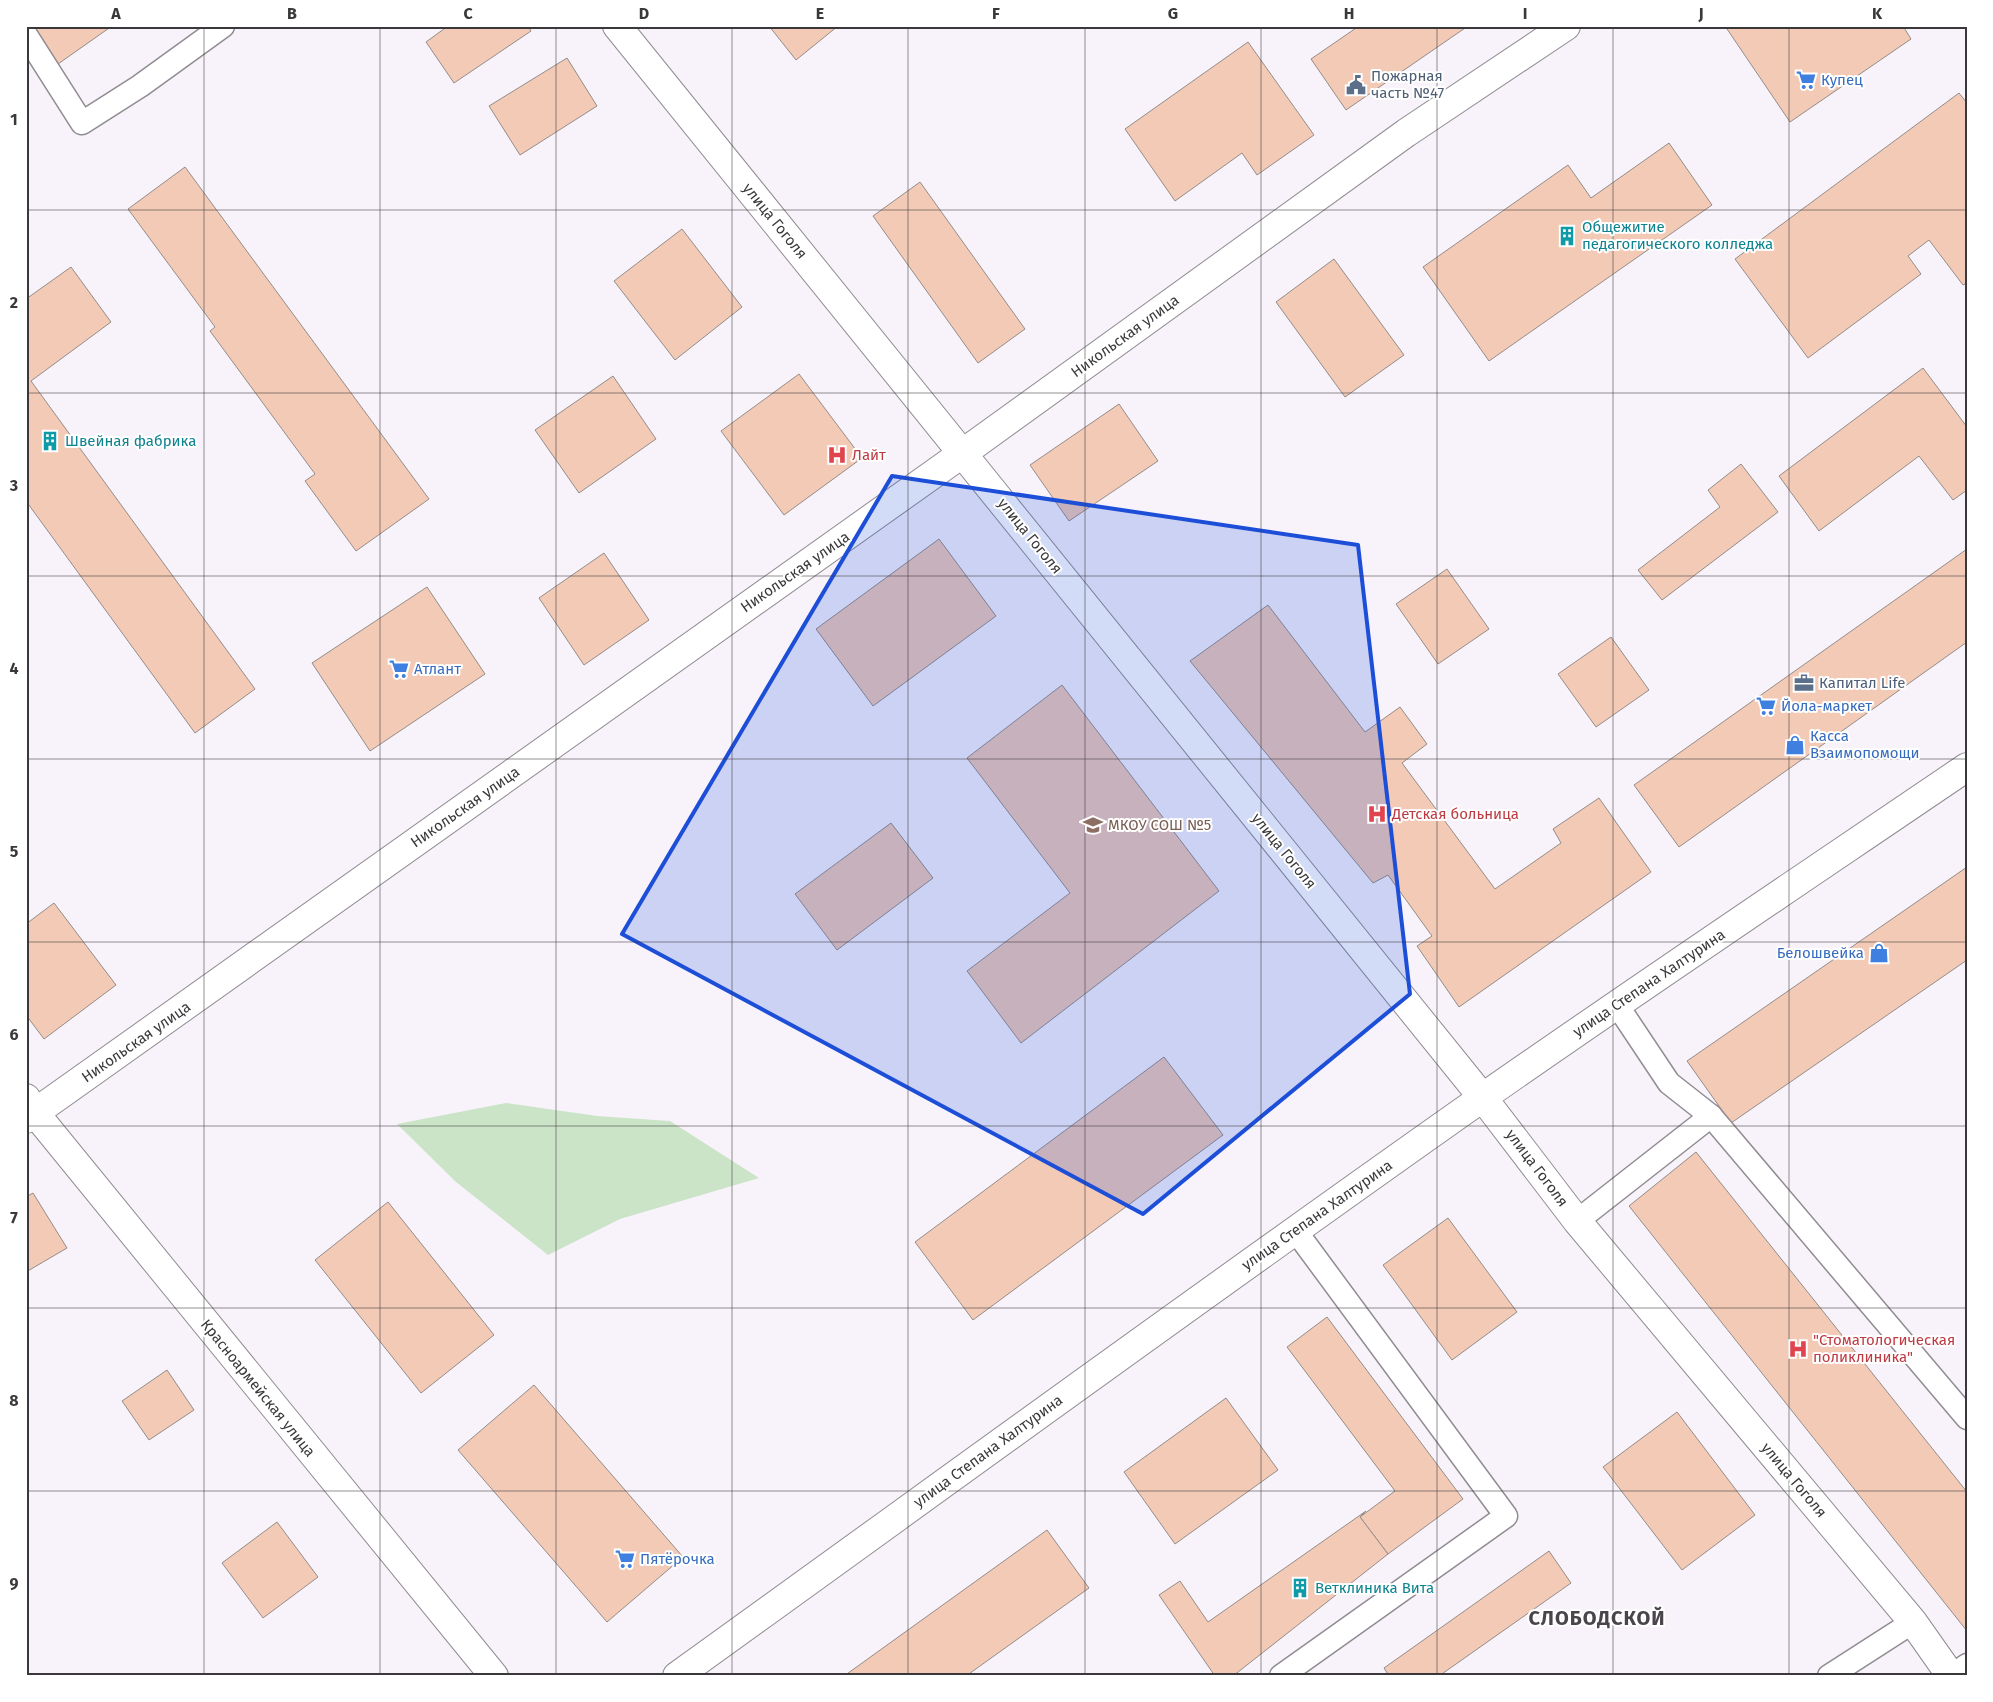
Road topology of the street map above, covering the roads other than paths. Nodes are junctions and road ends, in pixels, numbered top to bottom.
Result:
1 (223, 26) edge
2 (617, 26) edge
3 (1566, 26) edge
4 (26, 35) edge
5 (962, 453) junction
6 (1967, 767) edge
7 (1617, 1004) junction
8 (1483, 1098) junction
9 (29, 1110) edge
10 (1711, 1116) junction
11 (1577, 1221) junction
12 (1295, 1230) junction
13 (1967, 1418) edge
14 (1912, 1622) junction
15 (1967, 1664) edge
16 (494, 1676) edge
17 (677, 1676) edge
18 (1281, 1676) edge
19 (1829, 1676) edge
20 (1951, 1676) edge

1 - 4 lane
2 - 5 street, улица Гоголя
3 - 5 street, Никольская улица
5 - 8 street, улица Гоголя
5 - 9 street, Никольская улица
6 - 7 street, улица Степана Халтурина
7 - 8 street, улица Степана Халтурина
7 - 10 lane
8 - 11 street, улица Гоголя
8 - 12 street, улица Степана Халтурина
9 - 16 street, Красноармейская улица
10 - 11 lane
10 - 13 lane
11 - 14 street, улица Гоголя
12 - 17 street, улица Степана Халтурина
12 - 18 lane
14 - 19 lane
14 - 20 street, улица Гоголя
15 - 20 lane

